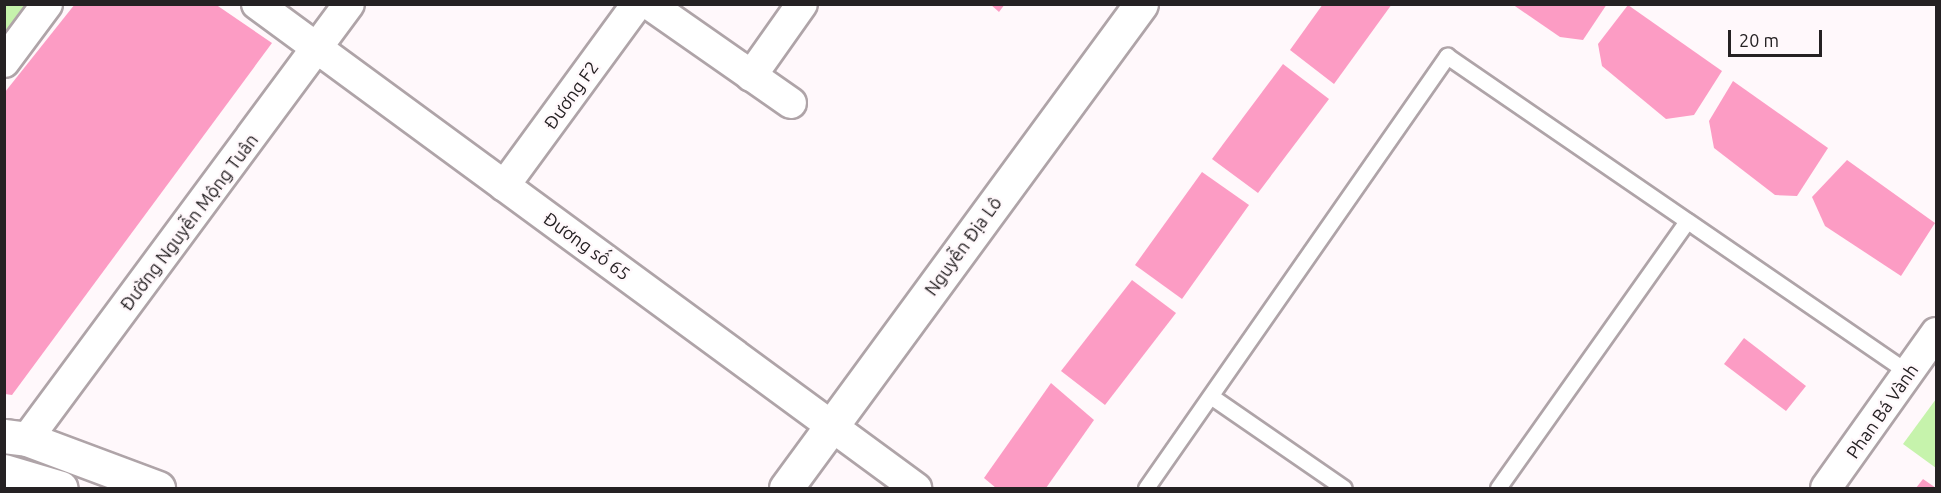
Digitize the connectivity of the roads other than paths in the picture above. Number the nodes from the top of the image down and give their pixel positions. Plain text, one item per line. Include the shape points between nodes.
1 (47, 4) edge
2 (257, 4) edge
3 (349, 4) edge
4 (637, 4) edge
5 (649, 4) edge
6 (802, 4) edge
7 (1141, 4) edge
8 (318, 49) junction
9 (4, 62) edge
10 (751, 76) junction
11 (791, 103) dead end
12 (504, 186) junction
13 (1687, 221) junction
14 (1936, 333) edge
15 (1909, 373) junction
16 (1212, 397) junction
17 (831, 426) junction
18 (16, 437) edge
19 (4, 471) edge
20 (61, 489) edge
21 (158, 489) edge
22 (786, 489) edge
23 (916, 489) edge
24 (1146, 489) edge
25 (1344, 489) edge
26 (1498, 489) edge
27 (1826, 489) edge

1 - 9 street
2 - 8 street, Đương số 65
3 - 8 street, Đường Nguyễn Mộng Tuân
4 - 12 street, Đương F2
5 - 10 street
6 - 10 street
7 - 17 street, Nguyễn Địa Lô
8 - 12 street, Đương số 65
8 - 18 street, Đường Nguyễn Mộng Tuân
10 - 11 street
12 - 17 street, Đương số 65
13 - 15 lane
13 - 16 lane via 1447,56
13 - 26 lane
14 - 15 street, Phan Bá Vành
15 - 27 street, Phan Bá Vành
16 - 24 lane
16 - 25 lane
17 - 22 street, Nguyễn Địa Lô
17 - 23 street, Đương số 65
18 - 21 street
19 - 20 street

